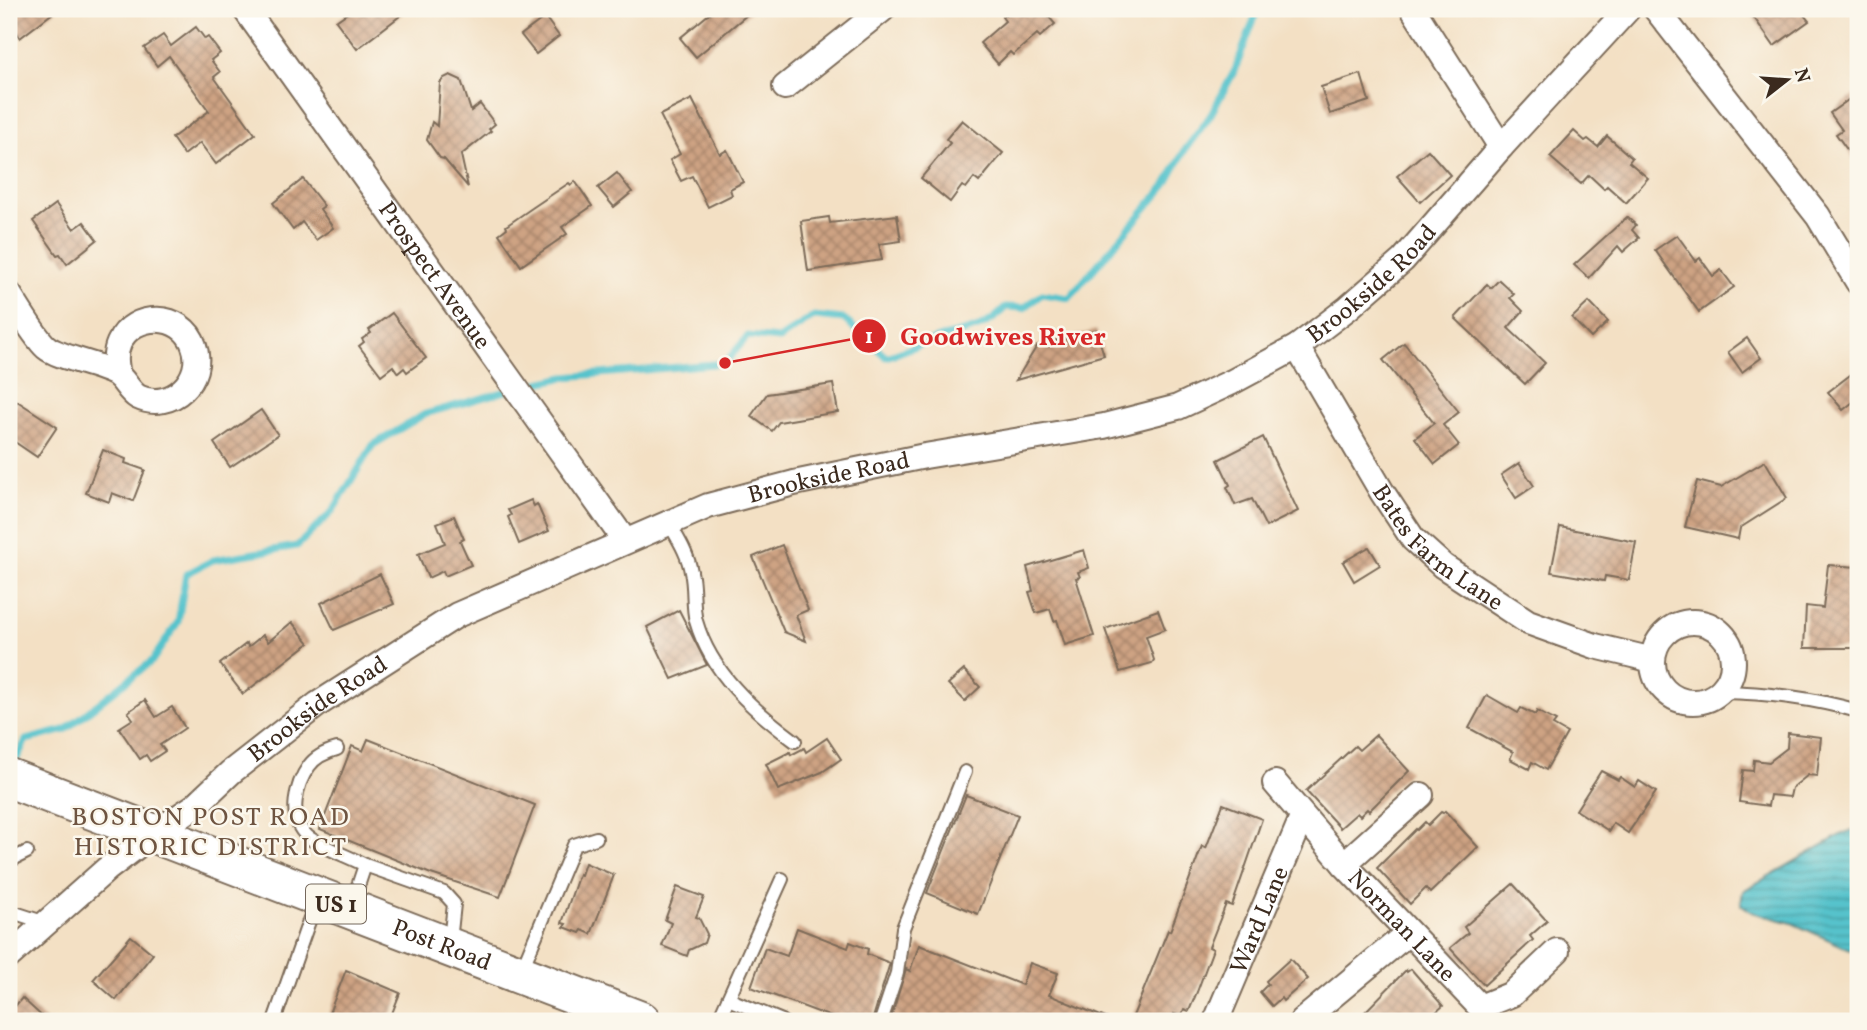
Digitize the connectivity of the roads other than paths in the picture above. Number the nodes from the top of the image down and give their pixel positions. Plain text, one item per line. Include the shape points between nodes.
1 (245, 9) edge
2 (883, 9) edge
3 (1413, 9) edge
4 (1628, 9) edge
5 (1656, 9) edge
6 (785, 87) dead end
7 (1501, 147) junction
8 (1858, 282) edge
9 (9, 294) edge
10 (1297, 347) junction
11 (118, 375) dead end
12 (669, 523) junction
13 (625, 541) junction
14 (1653, 660) junction
15 (1720, 692) junction
16 (1858, 711) edge
17 (794, 741) dead end
18 (337, 749) dead end
19 (965, 772) dead end
20 (20, 782) edge
21 (1275, 783) dead end
22 (1421, 795) dead end
23 (1302, 818) junction
24 (153, 834) junction
25 (596, 838) dead end
26 (27, 852) dead end
27 (9, 861) edge
28 (1343, 864) junction
29 (365, 865) junction
30 (782, 879) dead end
31 (334, 903) junction
32 (9, 911) edge
33 (46, 923) junction
34 (1408, 933) junction
35 (449, 949) junction
36 (1557, 951) dead end
37 (9, 956) edge
38 (520, 975) junction
39 (728, 999) junction
40 (274, 1021) edge
41 (641, 1021) edge
42 (718, 1021) edge
43 (782, 1021) edge
44 (881, 1021) edge
45 (1216, 1021) edge
46 (1302, 1021) edge

1 - 13 street, Prospect Avenue
2 - 6 street
3 - 7 street
4 - 7 street, Brookside Road
5 - 8 street via 1818,216
7 - 10 street, Brookside Road via 1404,260
9 - 11 street via 47,348
10 - 12 street, Brookside Road via 1178,407 1104,426 787,484 708,506
10 - 14 street, Bates Farm Lane via 1413,539 1443,566 1528,622
12 - 13 street, Brookside Road
12 - 17 lane via 691,572 696,620 711,657 730,685
13 - 24 street, Brookside Road via 457,615 318,704 195,806
14 - 15 street via 1663,689 1676,698 1707,700
14 - 15 street via 1666,632 1680,624 1711,625 1723,635 1734,664
15 - 16 lane via 1768,692
18 - 29 lane via 310,765 295,794 297,821 307,837
19 - 44 lane via 902,928 897,973
20 - 24 main road, Post Road / US 1
21 - 23 street, Norman Lane
22 - 28 street, Norman Lane
23 - 28 street, Norman Lane
23 - 45 street, Ward Lane
24 - 31 main road, Post Road / US 1
24 - 33 street, Brookside Road
25 - 38 lane via 574,845
26 - 27 lane
28 - 34 street, Norman Lane
29 - 31 lane
29 - 35 lane via 444,894 454,904
30 - 39 lane
31 - 35 main road, Post Road / US 1
31 - 40 lane
32 - 33 lane
33 - 37 street, Brookside Road
34 - 36 street, Norman Lane via 1480,1007 1512,994
34 - 46 street
35 - 38 main road, Post Road / US 1
38 - 41 main road, Post Road / US 1
39 - 42 lane
39 - 43 lane

